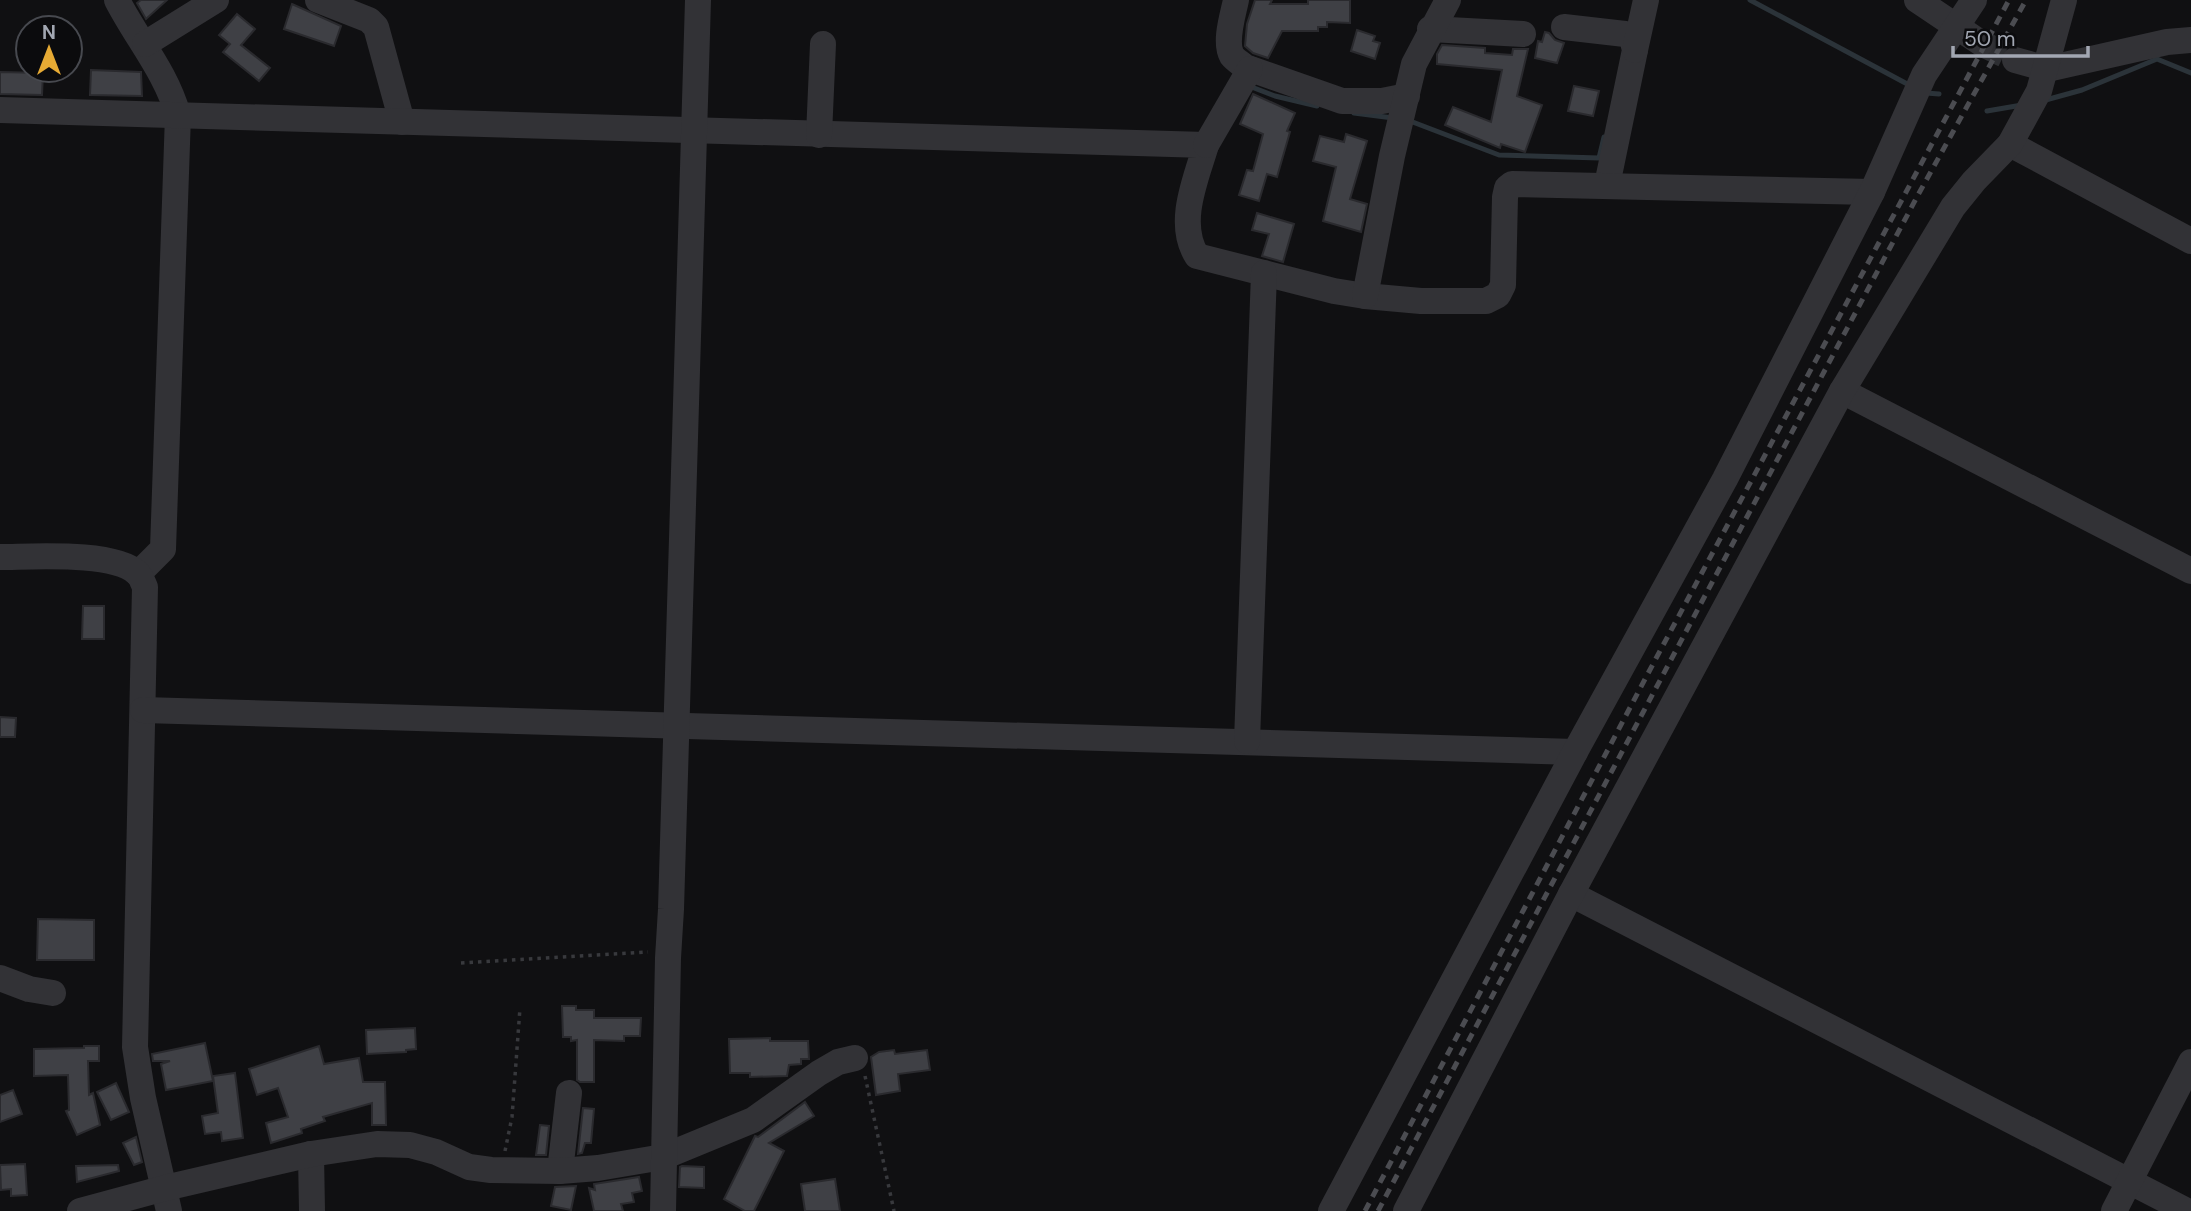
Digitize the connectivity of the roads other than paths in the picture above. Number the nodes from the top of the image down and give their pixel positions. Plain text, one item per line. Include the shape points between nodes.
1 (117, 0) edge
2 (216, 0) edge
3 (318, 0) edge
4 (698, 0) edge
5 (1236, 0) edge
6 (1448, 0) edge
7 (1646, 0) edge
8 (1917, 0) edge
9 (1974, 0) edge
10 (2064, 0) edge
11 (1564, 27) dead end
12 (1957, 28) junction
13 (1430, 29) junction
14 (1523, 34) dead end
15 (1981, 43) tunnel mouth
16 (145, 44) junction
17 (823, 44) dead end
18 (2189, 45) edge
19 (1635, 50) junction
20 (2015, 60) tunnel mouth
21 (1250, 69) junction
22 (2043, 80) junction
23 (0, 110) edge
24 (1403, 112) junction
25 (178, 115) junction
26 (402, 122) junction
27 (694, 131) junction
28 (819, 135) junction
29 (2010, 144) junction
30 (1206, 145) junction
31 (1607, 185) junction
32 (1872, 192) junction
33 (2191, 241) edge
34 (1265, 274) junction
35 (1365, 296) junction
36 (1842, 391) junction
37 (0, 557) edge
38 (2191, 570) edge
39 (138, 574) junction
40 (143, 710) junction
41 (677, 726) junction
42 (1247, 741) junction
43 (1575, 752) junction
44 (1571, 894) junction
45 (0, 978) edge
46 (53, 993) dead end
47 (855, 1058) road end
48 (2191, 1062) edge
49 (569, 1093) dead end
50 (311, 1154) junction
51 (663, 1157) junction
52 (560, 1171) junction
53 (2129, 1181) junction
54 (167, 1199) edge
55 (80, 1211) edge
56 (312, 1211) edge
57 (663, 1211) edge
58 (1331, 1211) edge
59 (1406, 1211) edge
60 (2114, 1211) edge
61 (2187, 1211) edge

1 - 16 street
2 - 16 street
3 - 26 street via 376,27
4 - 27 street
5 - 21 street via 1230,49 1232,56
6 - 13 street
7 - 19 street
8 - 12 street
9 - 12 street
10 - 22 street
11 - 19 street via 1625,34 1632,38
12 - 15 street
12 - 32 street via 1924,75
13 - 14 street
13 - 24 street via 1414,64
16 - 25 street
17 - 28 street
18 - 22 street via 2167,42
19 - 31 street
20 - 22 street
21 - 24 street via 1342,101 1382,101
21 - 30 street
22 - 29 street
23 - 25 street
24 - 35 street
25 - 26 street
25 - 39 street via 163,549
26 - 27 street
27 - 28 street
27 - 41 street
28 - 30 street
29 - 33 street
29 - 36 street via 1953,207
30 - 34 street via 1188,214 1194,250 1198,256
31 - 32 street
31 - 35 street via 1521,182 1507,188 1503,285 1498,295 1486,301
32 - 43 street via 1725,479
34 - 35 street
34 - 42 street
36 - 38 street
36 - 44 street
37 - 39 street via 92,558
39 - 40 street via 146,604
40 - 41 street
40 - 54 street via 135,1046
41 - 42 street
41 - 51 street
42 - 43 street
43 - 58 street
44 - 53 street
44 - 59 street
45 - 46 street
47 - 51 street via 819,1073 753,1120
48 - 53 street
49 - 52 street
50 - 52 street via 377,1144 410,1145 469,1167
50 - 54 street
50 - 56 street
51 - 52 street
51 - 57 street
53 - 60 street
53 - 61 street
54 - 55 street

